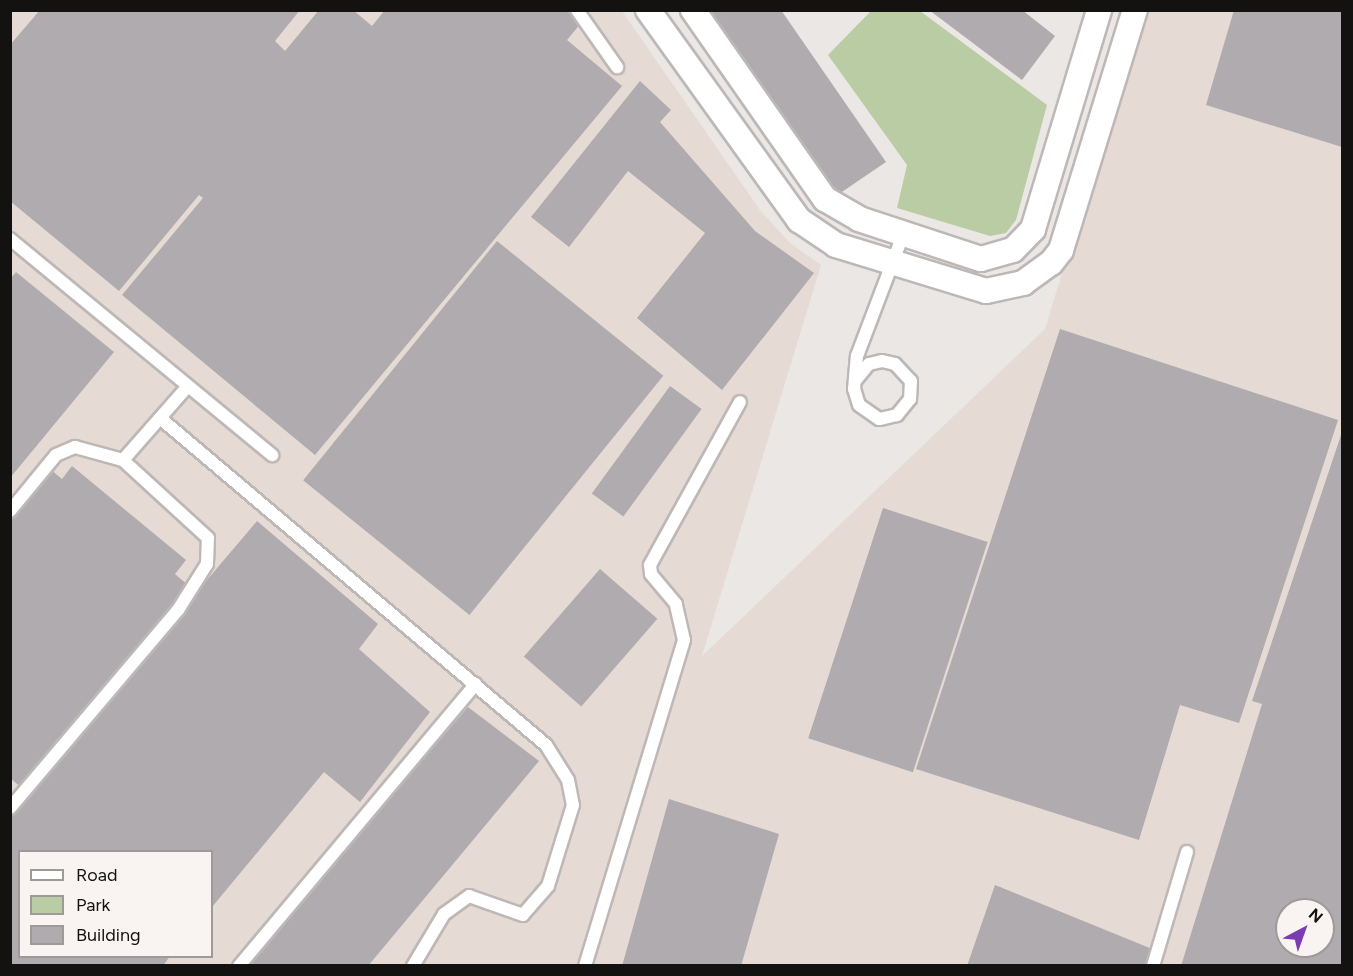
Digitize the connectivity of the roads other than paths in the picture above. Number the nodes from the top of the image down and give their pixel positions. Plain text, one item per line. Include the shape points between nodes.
1 (577, 10) edge
2 (648, 10) edge
3 (693, 10) edge
4 (1099, 10) edge
5 (1135, 10) edge
6 (617, 68) dead end
7 (1059, 144) junction
8 (1091, 153) junction
9 (903, 235) junction
10 (10, 239) edge
11 (893, 263) junction
12 (855, 381) junction
13 (188, 386) junction
14 (740, 402) dead end
15 (160, 418) junction
16 (272, 455) dead end
17 (123, 460) junction
18 (10, 511) edge
19 (476, 684) junction
20 (10, 808) edge
21 (1187, 852) dead end
22 (239, 966) edge
23 (413, 966) edge
24 (585, 966) edge
25 (1153, 966) edge

1 - 6 lane
2 - 11 street via 798,220 836,245
3 - 9 street via 825,199 841,210
4 - 7 street
5 - 8 street
7 - 8 street
7 - 9 street via 1033,229 1013,250 981,258
8 - 11 street via 1061,250 1051,263 1023,283 986,291
9 - 11 lane
10 - 13 lane
11 - 12 lane via 857,356
12 - 12 lane via 859,405 879,419 897,415 910,399 910,381 895,364 875,362 863,369
13 - 15 lane
13 - 16 lane
14 - 24 lane via 650,566 651,574 676,604 684,640
15 - 17 lane
15 - 19 lane
17 - 18 lane via 75,447 56,454
17 - 20 lane via 208,538 207,564 178,610
19 - 22 lane
19 - 23 lane via 546,745 568,780 573,805 548,886 523,915 494,908 469,896 444,914
21 - 25 lane

